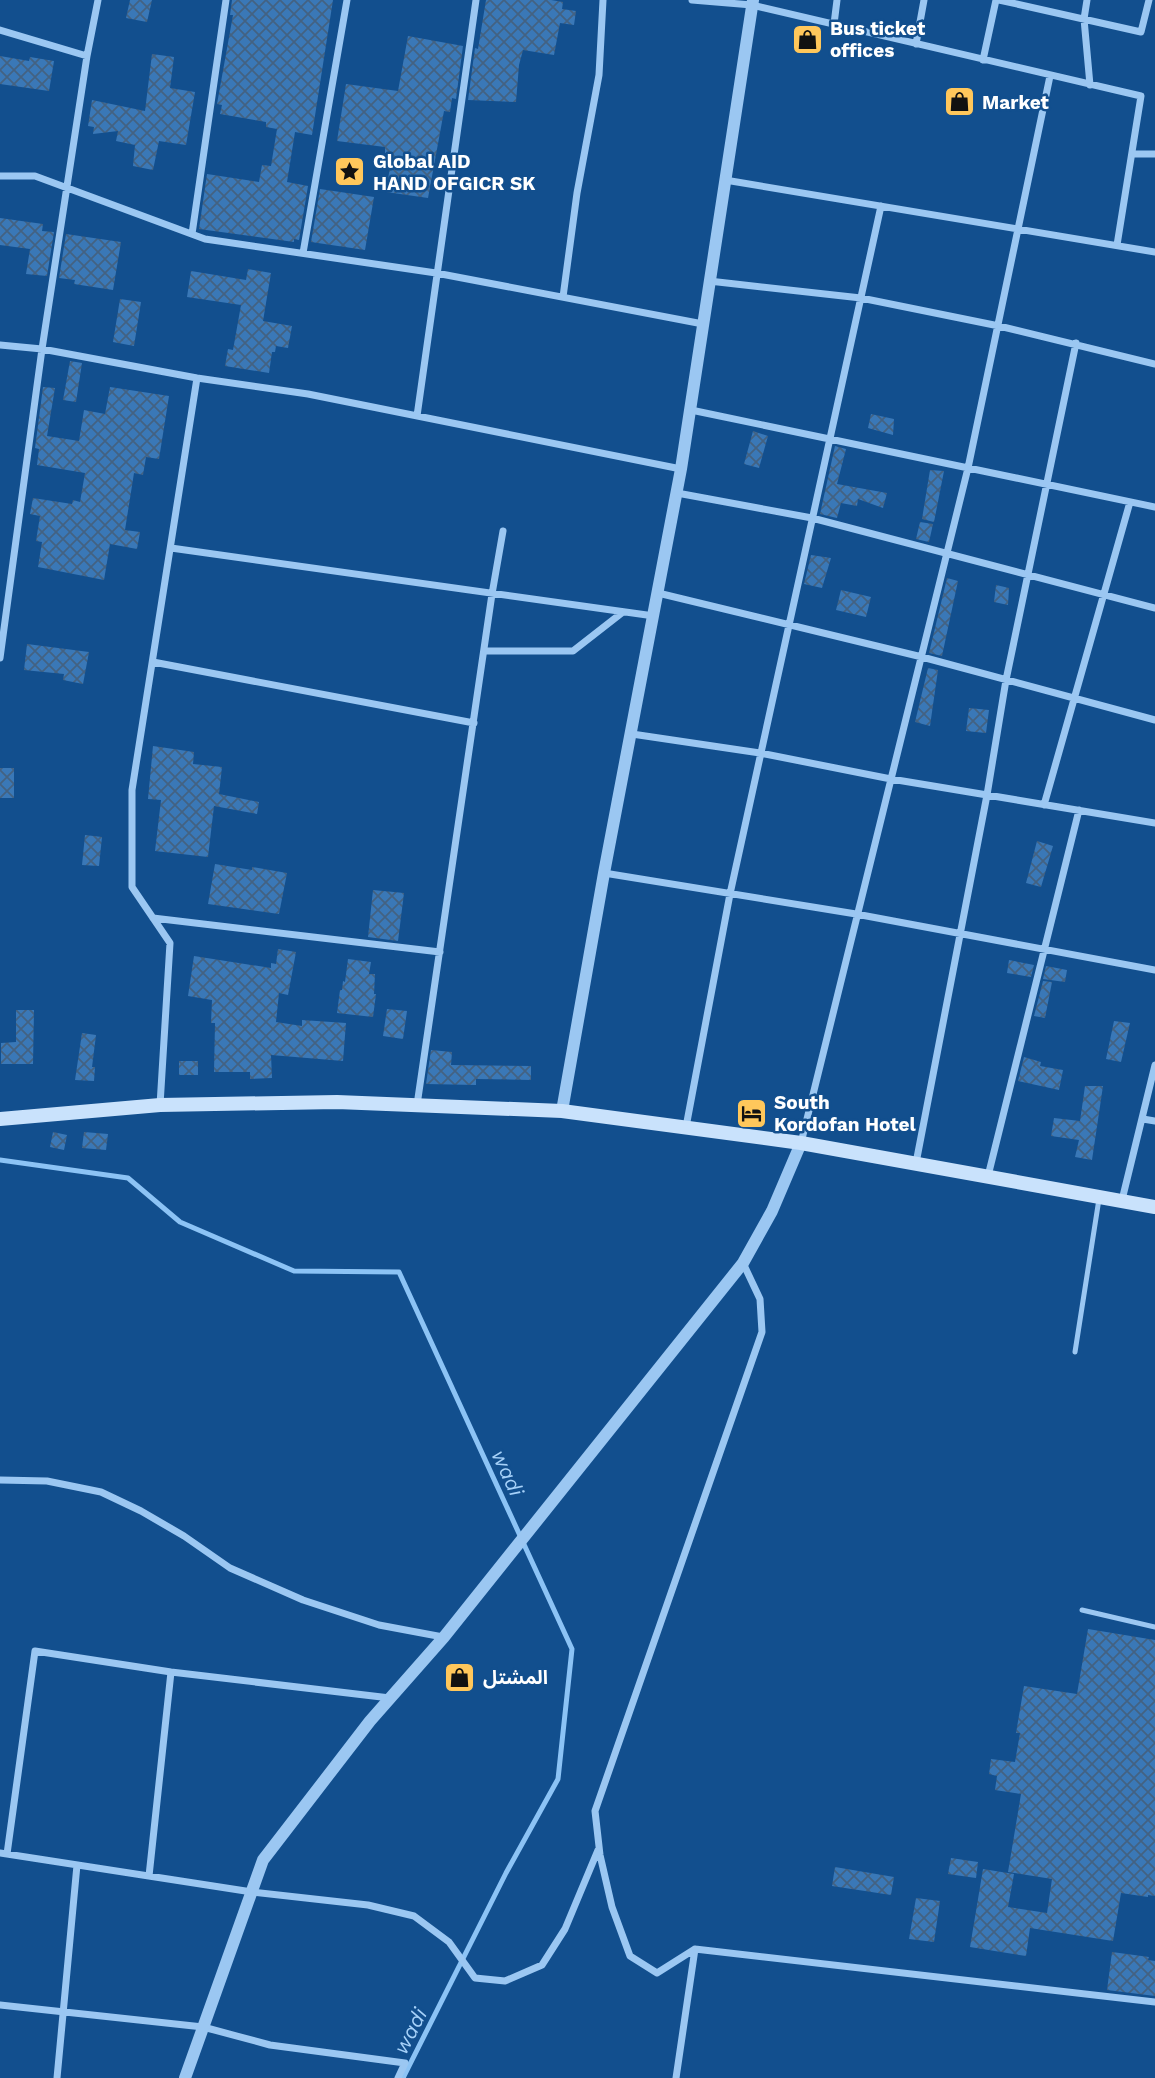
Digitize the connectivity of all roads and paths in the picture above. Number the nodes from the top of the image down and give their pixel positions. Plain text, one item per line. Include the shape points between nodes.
1 (98, 0) edge
2 (226, 0) edge
3 (347, 0) edge
4 (476, 0) edge
5 (603, 0) edge
6 (692, 0) edge
7 (837, 0) edge
8 (924, 0) edge
9 (998, 0) edge
10 (1087, 0) edge
11 (1149, 0) edge
12 (752, 2) edge
13 (1084, 19) junction
14 (834, 24) junction
15 (0, 30) edge
16 (916, 44) junction
17 (86, 56) junction
18 (983, 60) junction
19 (1049, 76) junction
20 (1090, 85) junction
21 (1132, 154) junction
22 (1155, 154) edge
23 (0, 176) edge
24 (725, 180) junction
25 (67, 186) junction
26 (881, 206) junction
27 (1019, 229) junction
28 (192, 234) junction
29 (1117, 245) junction
30 (1155, 252) edge
31 (303, 253) junction
32 (436, 273) junction
33 (709, 281) junction
34 (564, 297) junction
35 (861, 298) junction
36 (703, 324) junction
37 (999, 326) junction
38 (1076, 343) junction
39 (0, 345) edge
40 (41, 349) junction
41 (1155, 364) edge
42 (197, 378) junction
43 (691, 410) junction
44 (417, 416) junction
45 (829, 439) junction
46 (968, 468) junction
47 (681, 469) junction
48 (1048, 485) junction
49 (677, 493) junction
50 (1130, 502) junction
51 (1155, 507) edge
52 (812, 518) junction
53 (503, 531) dead end
54 (170, 548) junction
55 (947, 554) junction
56 (1030, 575) junction
57 (658, 593) junction
58 (492, 594) junction
59 (1104, 594) junction
60 (1155, 608) edge
61 (624, 612) junction
62 (654, 616) junction
63 (789, 625) junction
64 (484, 652) junction
65 (1, 653) edge
66 (922, 657) junction
67 (153, 662) junction
68 (1006, 680) junction
69 (1073, 698) junction
70 (1155, 720) edge
71 (474, 723) junction
72 (632, 734) junction
73 (760, 753) junction
74 (891, 779) junction
75 (987, 795) junction
76 (1044, 804) junction
77 (1079, 810) junction
78 (1155, 823) edge
79 (604, 873) junction
80 (730, 894) junction
81 (856, 914) junction
82 (153, 918) junction
83 (960, 933) junction
84 (1043, 949) junction
85 (440, 952) junction
86 (1155, 970) edge
87 (1155, 1065) edge
88 (160, 1105) junction
89 (417, 1105) junction
90 (562, 1111) junction
91 (0, 1119) edge
92 (1143, 1119) junction
93 (1155, 1121) edge
94 (686, 1128) junction
95 (801, 1143) junction
96 (916, 1163) junction
97 (988, 1176) junction
98 (1100, 1196) junction
99 (1122, 1200) junction
100 (1155, 1207) edge
101 (743, 1263) junction
102 (1075, 1352) dead end
103 (0, 1480) edge
104 (1082, 1610) dead end
105 (1155, 1627) edge
106 (444, 1637) junction
107 (171, 1672) junction
108 (390, 1698) junction
109 (599, 1847) junction
110 (4, 1853) edge
111 (77, 1865) junction
112 (149, 1876) junction
113 (252, 1892) junction
114 (695, 1949) junction
115 (1155, 2001) edge
116 (0, 2005) edge
117 (63, 2012) junction
118 (203, 2027) junction
119 (675, 2077) edge
120 (57, 2078) edge
121 (185, 2078) edge
122 (398, 2078) edge

1 - 17 street
2 - 28 street
3 - 31 street
4 - 32 street
5 - 34 street via 599,75
6 - 12 street
7 - 14 street
8 - 16 street
9 - 13 street
9 - 18 street
10 - 13 street
11 - 13 street via 1141,32
12 - 14 street
12 - 24 street
13 - 20 street
14 - 16 street
15 - 17 street
16 - 18 street
17 - 25 street
18 - 19 street
19 - 20 street
19 - 27 street
20 - 21 street via 1141,96
21 - 22 street
21 - 29 street
23 - 25 street via 35,176
24 - 26 street
24 - 33 street
25 - 28 street
25 - 40 street
26 - 27 street
26 - 35 street
27 - 29 street
27 - 37 street
28 - 31 street
29 - 30 street
31 - 32 street
32 - 34 street
32 - 44 street
33 - 35 street
33 - 36 street
34 - 36 street
35 - 37 street
35 - 45 street
36 - 43 street
37 - 38 street
37 - 46 street
38 - 41 street
38 - 48 street
39 - 40 street
40 - 42 street
40 - 65 street
42 - 44 street
42 - 54 street
43 - 45 street
43 - 47 street
44 - 47 street
45 - 46 street
45 - 52 street
46 - 48 street
46 - 55 street
47 - 49 street
48 - 50 street
48 - 56 street
49 - 52 street
49 - 57 street
50 - 51 street
50 - 59 street
52 - 55 street
52 - 63 street
53 - 58 street
54 - 58 street
54 - 67 street
55 - 56 street
55 - 66 street
56 - 59 street
56 - 68 street
57 - 62 street
57 - 63 street
58 - 61 street
58 - 64 street
59 - 60 street
59 - 69 street
61 - 62 street
61 - 64 street via 573,651
62 - 72 street
63 - 66 street
63 - 73 street
64 - 71 street
66 - 68 street
66 - 74 street
67 - 71 street
67 - 82 street via 132,790 132,887
68 - 69 street
68 - 75 street
69 - 70 street
69 - 76 street
71 - 85 street
72 - 73 street
72 - 79 street
73 - 74 street
73 - 80 street
74 - 75 street
74 - 81 street
75 - 76 street
75 - 83 street
76 - 77 street
77 - 78 street
77 - 84 street
79 - 80 street
79 - 90 street
80 - 81 street
80 - 94 street
81 - 83 street
81 - 95 street
82 - 85 street
82 - 88 street via 170,943
83 - 84 street
83 - 96 street
84 - 86 street
84 - 97 street
85 - 89 street
87 - 92 street
88 - 89 main road
88 - 91 main road
89 - 90 main road
90 - 94 main road
92 - 93 street
92 - 99 street
94 - 95 main road
95 - 96 main road
95 - 101 street
96 - 97 main road
97 - 98 main road
98 - 99 main road
98 - 102 lane
99 - 100 main road
101 - 106 street
101 - 109 street via 760,1299 762,1332 595,1811
103 - 106 street via 47,1481 101,1492 184,1536 230,1568 303,1600 379,1625
104 - 105 lane
106 - 108 street
107 - 108 street
107 - 110 street via 35,1651
107 - 112 street
108 - 113 street via 263,1860
109 - 113 street via 565,1929 542,1965 505,1981 475,1978 449,1942 414,1916 368,1905
109 - 114 street via 612,1907 630,1956 657,1973
110 - 111 street
111 - 112 street
111 - 117 street
112 - 113 street
113 - 118 street
114 - 115 street
114 - 119 street
116 - 117 street
117 - 118 street
117 - 120 street
118 - 121 street
118 - 122 street via 271,2045 405,2063

